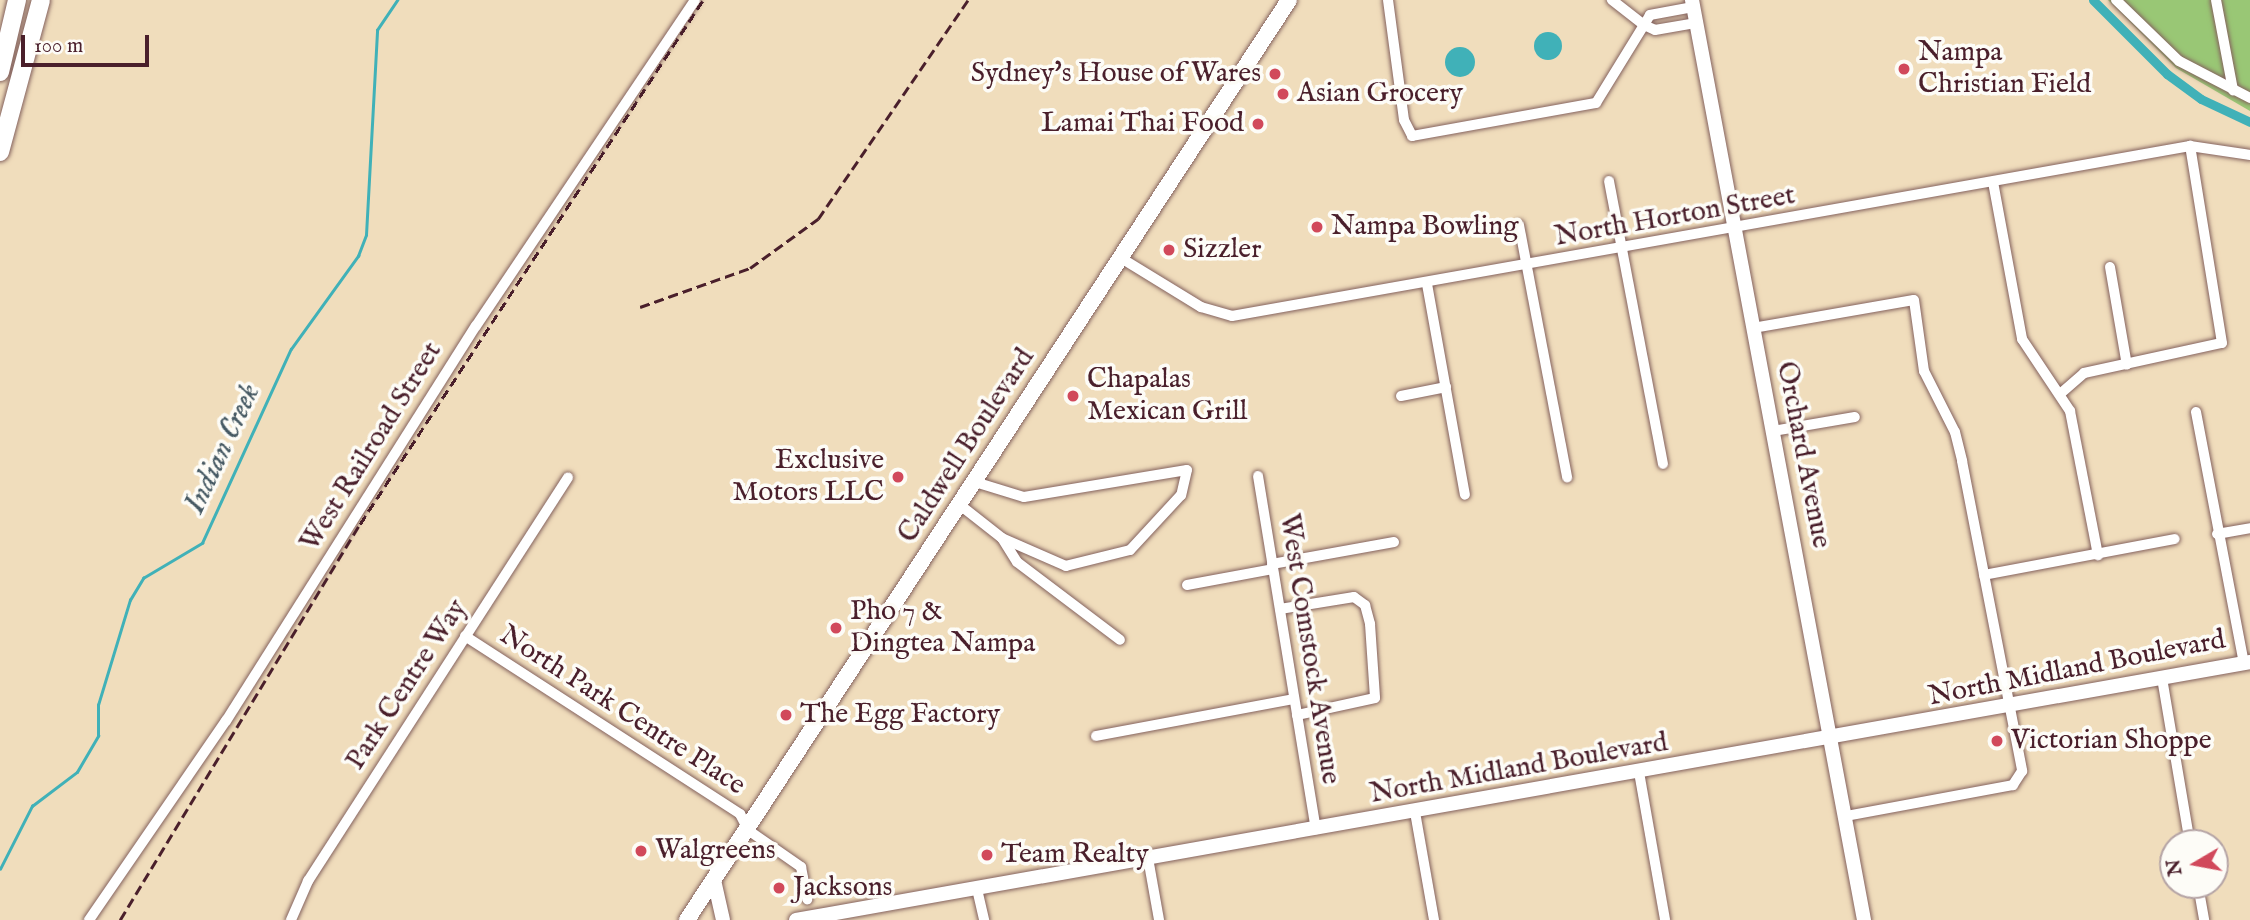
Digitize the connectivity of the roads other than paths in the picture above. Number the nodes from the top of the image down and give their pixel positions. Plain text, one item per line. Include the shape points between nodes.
1 (17, 0) edge
2 (41, 0) edge
3 (695, 0) edge
4 (1289, 0) edge
5 (1388, 0) edge
6 (1612, 0) edge
7 (2116, 0) edge
8 (2217, 0) edge
9 (1693, 3) edge
10 (1696, 23) junction
11 (1644, 25) junction
12 (0, 72) edge
13 (2233, 90) junction
14 (2250, 98) edge
15 (2190, 146) junction
16 (0, 152) edge
17 (2250, 155) edge
18 (1609, 181) dead end
19 (1993, 183) junction
20 (1519, 225) dead end
21 (1735, 230) junction
22 (1623, 249) junction
23 (1121, 258) junction
24 (1526, 267) junction
25 (2110, 267) dead end
26 (1427, 284) junction
27 (1754, 328) junction
28 (2127, 365) junction
29 (1446, 387) junction
30 (2060, 394) junction
31 (1401, 396) dead end
32 (2196, 411) dead end
33 (1854, 417) dead end
34 (1773, 431) junction
35 (1664, 464) dead end
36 (1258, 476) dead end
37 (1567, 477) dead end
38 (568, 478) dead end
39 (975, 482) junction
40 (1465, 495) dead end
41 (960, 505) junction
42 (2250, 528) edge
43 (2217, 534) junction
44 (1002, 538) junction
45 (2175, 539) dead end
46 (1394, 542) dead end
47 (2098, 555) junction
48 (1273, 566) junction
49 (1984, 575) junction
50 (1187, 585) dead end
51 (1280, 610) junction
52 (465, 636) junction
53 (1119, 640) dead end
54 (2247, 662) edge
55 (2162, 678) junction
56 (1294, 699) junction
57 (2009, 706) junction
58 (1297, 715) junction
59 (1096, 736) dead end
60 (1832, 740) junction
61 (1639, 772) junction
62 (1415, 813) junction
63 (1845, 817) junction
64 (1316, 829) junction
65 (2188, 829) edge
66 (748, 830) junction
67 (1148, 858) junction
68 (714, 880) junction
69 (977, 889) junction
70 (807, 899) dead end
71 (2200, 899) edge
72 (805, 919) edge
73 (89, 920) edge
74 (292, 920) edge
75 (687, 920) edge
76 (723, 920) edge
77 (984, 920) edge
78 (1159, 920) edge
79 (1434, 920) edge
80 (1665, 920) edge
81 (1864, 920) edge
82 (2204, 920) edge

1 - 12 highway
2 - 16 highway
3 - 73 street, West Railroad Street via 476,326 226,721
4 - 23 main road, Caldwell Boulevard
5 - 11 street via 1404,120 1412,136 1596,103
6 - 11 street
7 - 13 street via 2179,61
8 - 13 street
9 - 10 main road, Orchard Avenue
9 - 11 street via 1650,15
10 - 11 street via 1655,30
10 - 21 main road, Orchard Avenue
13 - 14 street
15 - 17 street, North Horton Street
15 - 19 street, North Horton Street
15 - 28 street via 2224,338 2205,351
18 - 22 street
19 - 21 street, North Horton Street
19 - 30 street via 2022,339
20 - 24 street
21 - 22 street, North Horton Street
21 - 27 main road, Orchard Avenue
22 - 24 street, North Horton Street
22 - 35 street
23 - 26 street, North Horton Street via 1201,307 1226,316
23 - 39 main road, Caldwell Boulevard
24 - 26 street, North Horton Street
24 - 37 street
25 - 28 street
26 - 29 street
27 - 34 main road, Orchard Avenue
27 - 49 street via 1914,300 1924,371 1955,432
28 - 30 street via 2075,377
29 - 31 street
29 - 40 street
30 - 47 street via 2070,411
32 - 43 street
33 - 34 street
34 - 60 main road, Orchard Avenue
36 - 48 street, West Comstock Avenue
38 - 52 street, Park Centre Way
39 - 41 main road, Caldwell Boulevard
39 - 44 street via 1024,497 1187,470 1181,495 1130,550 1066,566
41 - 44 street
41 - 66 main road, Caldwell Boulevard
42 - 43 street
43 - 54 street
44 - 53 street via 1017,562
45 - 47 street
46 - 48 street
47 - 49 street
48 - 50 street
48 - 51 street, West Comstock Avenue
49 - 57 street
51 - 56 street, West Comstock Avenue
51 - 58 street via 1354,597 1365,605 1370,624 1378,694
52 - 66 street, North Park Centre Place via 740,814
52 - 74 street, Park Centre Way via 308,881
54 - 55 main road, North Midland Boulevard
55 - 57 main road, North Midland Boulevard
55 - 65 street
56 - 58 street, West Comstock Avenue
56 - 59 street
57 - 60 main road, North Midland Boulevard
57 - 63 street via 2022,771 2013,785
58 - 64 street, West Comstock Avenue
60 - 61 main road, North Midland Boulevard
60 - 63 main road, Orchard Avenue
61 - 62 main road, North Midland Boulevard
61 - 80 street
62 - 64 main road, North Midland Boulevard
62 - 79 street
63 - 81 main road, Orchard Avenue
64 - 67 main road, North Midland Boulevard
66 - 68 main road, Caldwell Boulevard
66 - 70 street, North Park Centre Place via 801,867
67 - 69 main road, North Midland Boulevard
67 - 78 street
68 - 75 main road, Caldwell Boulevard
68 - 76 main road
69 - 72 main road, North Midland Boulevard
69 - 77 street
71 - 82 street

